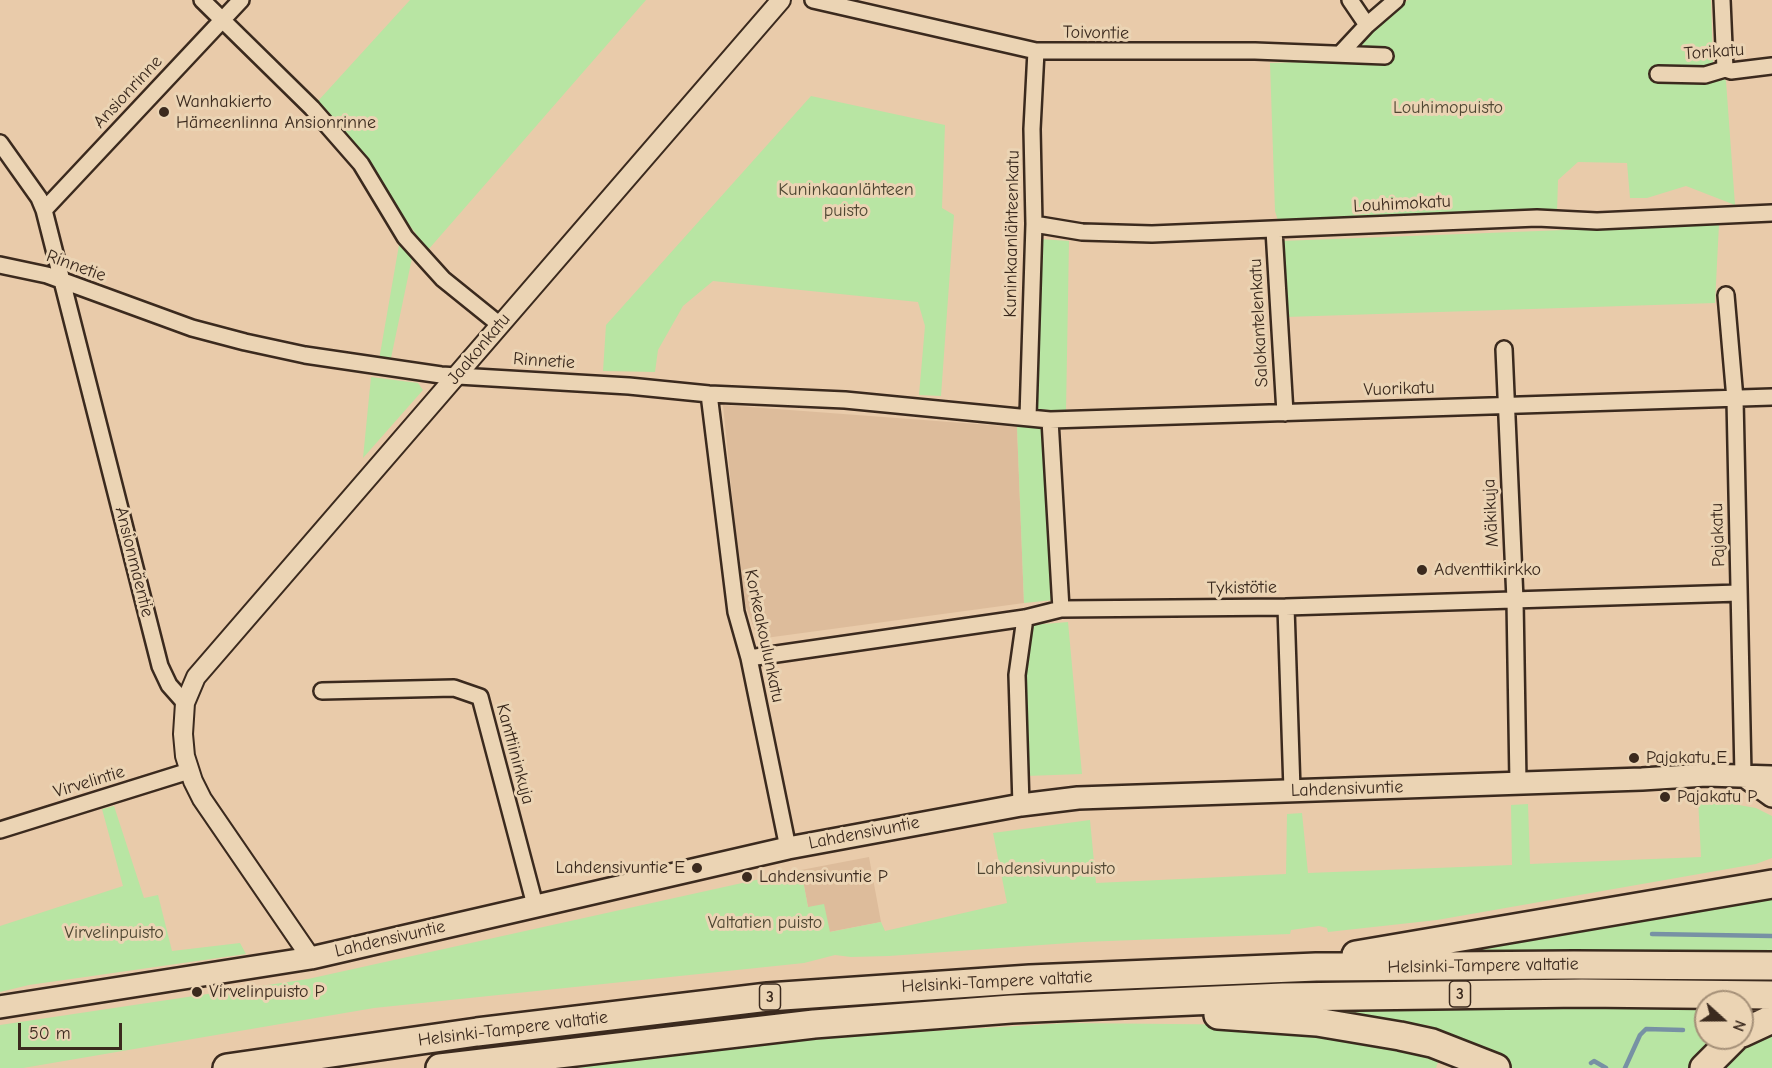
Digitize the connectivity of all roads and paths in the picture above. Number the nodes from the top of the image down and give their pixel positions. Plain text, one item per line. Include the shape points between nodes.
1 (202, 0) edge
2 (241, 0) edge
3 (781, 0) edge
4 (813, 0) edge
5 (1350, 0) edge
6 (1396, 0) edge
7 (1722, 0) edge
8 (222, 20) junction
9 (1366, 25) junction
10 (1036, 51) junction
11 (1340, 54) junction
12 (1385, 56) dead end
13 (1772, 66) edge
14 (1725, 69) junction
15 (1658, 74) dead end
16 (0, 142) edge
17 (44, 210) junction
18 (1772, 213) edge
19 (1034, 224) junction
20 (1274, 230) junction
21 (0, 265) edge
22 (64, 283) junction
23 (1726, 295) dead end
24 (500, 325) junction
25 (1504, 349) dead end
26 (458, 374) junction
27 (709, 394) junction
28 (1772, 397) edge
29 (1735, 399) junction
30 (1505, 404) junction
31 (1285, 413) junction
32 (1028, 417) junction
33 (1050, 420) junction
34 (1739, 593) junction
35 (1515, 600) junction
36 (1286, 607) junction
37 (1061, 609) junction
38 (1025, 618) junction
39 (749, 658) junction
40 (322, 691) dead end
41 (185, 703) junction
42 (189, 771) junction
43 (1743, 775) junction
44 (1772, 777) edge
45 (1518, 783) junction
46 (1292, 790) junction
47 (1772, 796) edge
48 (1021, 805) junction
49 (0, 830) edge
50 (788, 848) junction
51 (1772, 884) edge
52 (535, 905) junction
53 (311, 958) junction
54 (1772, 966) edge
55 (1316, 967) junction
56 (1772, 996) edge
57 (1149, 1005) junction
58 (0, 1007) edge
59 (1772, 1019) edge
60 (1754, 1027) edge
61 (1722, 1050) edge
62 (227, 1068) edge
63 (440, 1068) edge
64 (1496, 1068) edge
65 (1704, 1068) edge

1 - 8 street
2 - 8 street, Ansionrinne
3 - 24 street, Jaakonkatu
4 - 10 street, Toivontie
5 - 9 street
6 - 9 street
7 - 14 street
8 - 17 street, Ansionrinne
8 - 24 street via 312,108 361,164 405,237 444,279
9 - 11 street
10 - 11 street, Toivontie
10 - 19 street, Kuninkaanlähteenkatu via 1032,129
11 - 12 street, Toivontie
13 - 14 street, Torikatu
14 - 15 street, Torikatu via 1705,75
16 - 17 street, Ansionmäentie
17 - 22 street, Ansionmäentie
18 - 20 street, Louhimokatu
19 - 20 street, Louhimokatu via 1082,232 1152,234
19 - 32 street, Kuninkaanlähteenkatu
20 - 31 street, Salokantelenkatu
21 - 22 street, Rinnetie via 25,268
22 - 26 street, Rinnetie via 192,328 245,342 384,368
22 - 41 street, Ansionmäentie via 160,666 169,686
23 - 29 street, Pajakatu
24 - 26 street, Jaakonkatu
25 - 30 street, Mäkikuja
26 - 27 street, Rinnetie
26 - 41 street, Jaakonkatu via 196,677
27 - 32 street, Rinnetie via 845,400
27 - 39 street, Korkeakoulunkatu via 736,612
28 - 29 street, Vuorikatu
29 - 30 street, Vuorikatu
29 - 34 street, Pajakatu
30 - 31 street, Vuorikatu
30 - 35 street, Mäkikuja
31 - 33 street, Vuorikatu
32 - 33 street, Vuorikatu
33 - 37 street
34 - 35 street, Tykistötie
34 - 43 street, Pajakatu
35 - 36 street, Tykistötie
35 - 45 street, Mäkikuja
36 - 37 street, Tykistötie
36 - 46 street
37 - 38 street, Tykistötie
38 - 39 street, Tykistötie
38 - 48 street via 1017,675
39 - 50 street, Korkeakoulunkatu
40 - 52 street, Kanttiininkuja via 454,688 480,697
41 - 42 street via 183,734
42 - 49 street, Virvelintie
42 - 53 street via 202,799
43 - 44 main road, Lahdensivuntie
43 - 45 main road, Lahdensivuntie
43 - 47 main road
45 - 46 main road, Lahdensivuntie
46 - 48 main road, Lahdensivuntie via 1078,798
48 - 50 main road, Lahdensivuntie
50 - 52 main road, Lahdensivuntie
51 - 55 highway via 1365,952
52 - 53 main road, Lahdensivuntie
53 - 58 main road, Lahdensivuntie
54 - 55 highway, Helsinki-Tampere valtatie / 3
55 - 62 highway, Helsinki-Tampere valtatie / 3 via 1030,979 768,997 477,1032
56 - 57 highway, Helsinki-Tampere valtatie / 3 via 1582,993 1283,997
57 - 63 highway, Helsinki-Tampere valtatie / 3 via 1011,1009 814,1024
57 - 64 highway via 1317,1022 1400,1036 1450,1049
59 - 60 highway
61 - 65 highway

